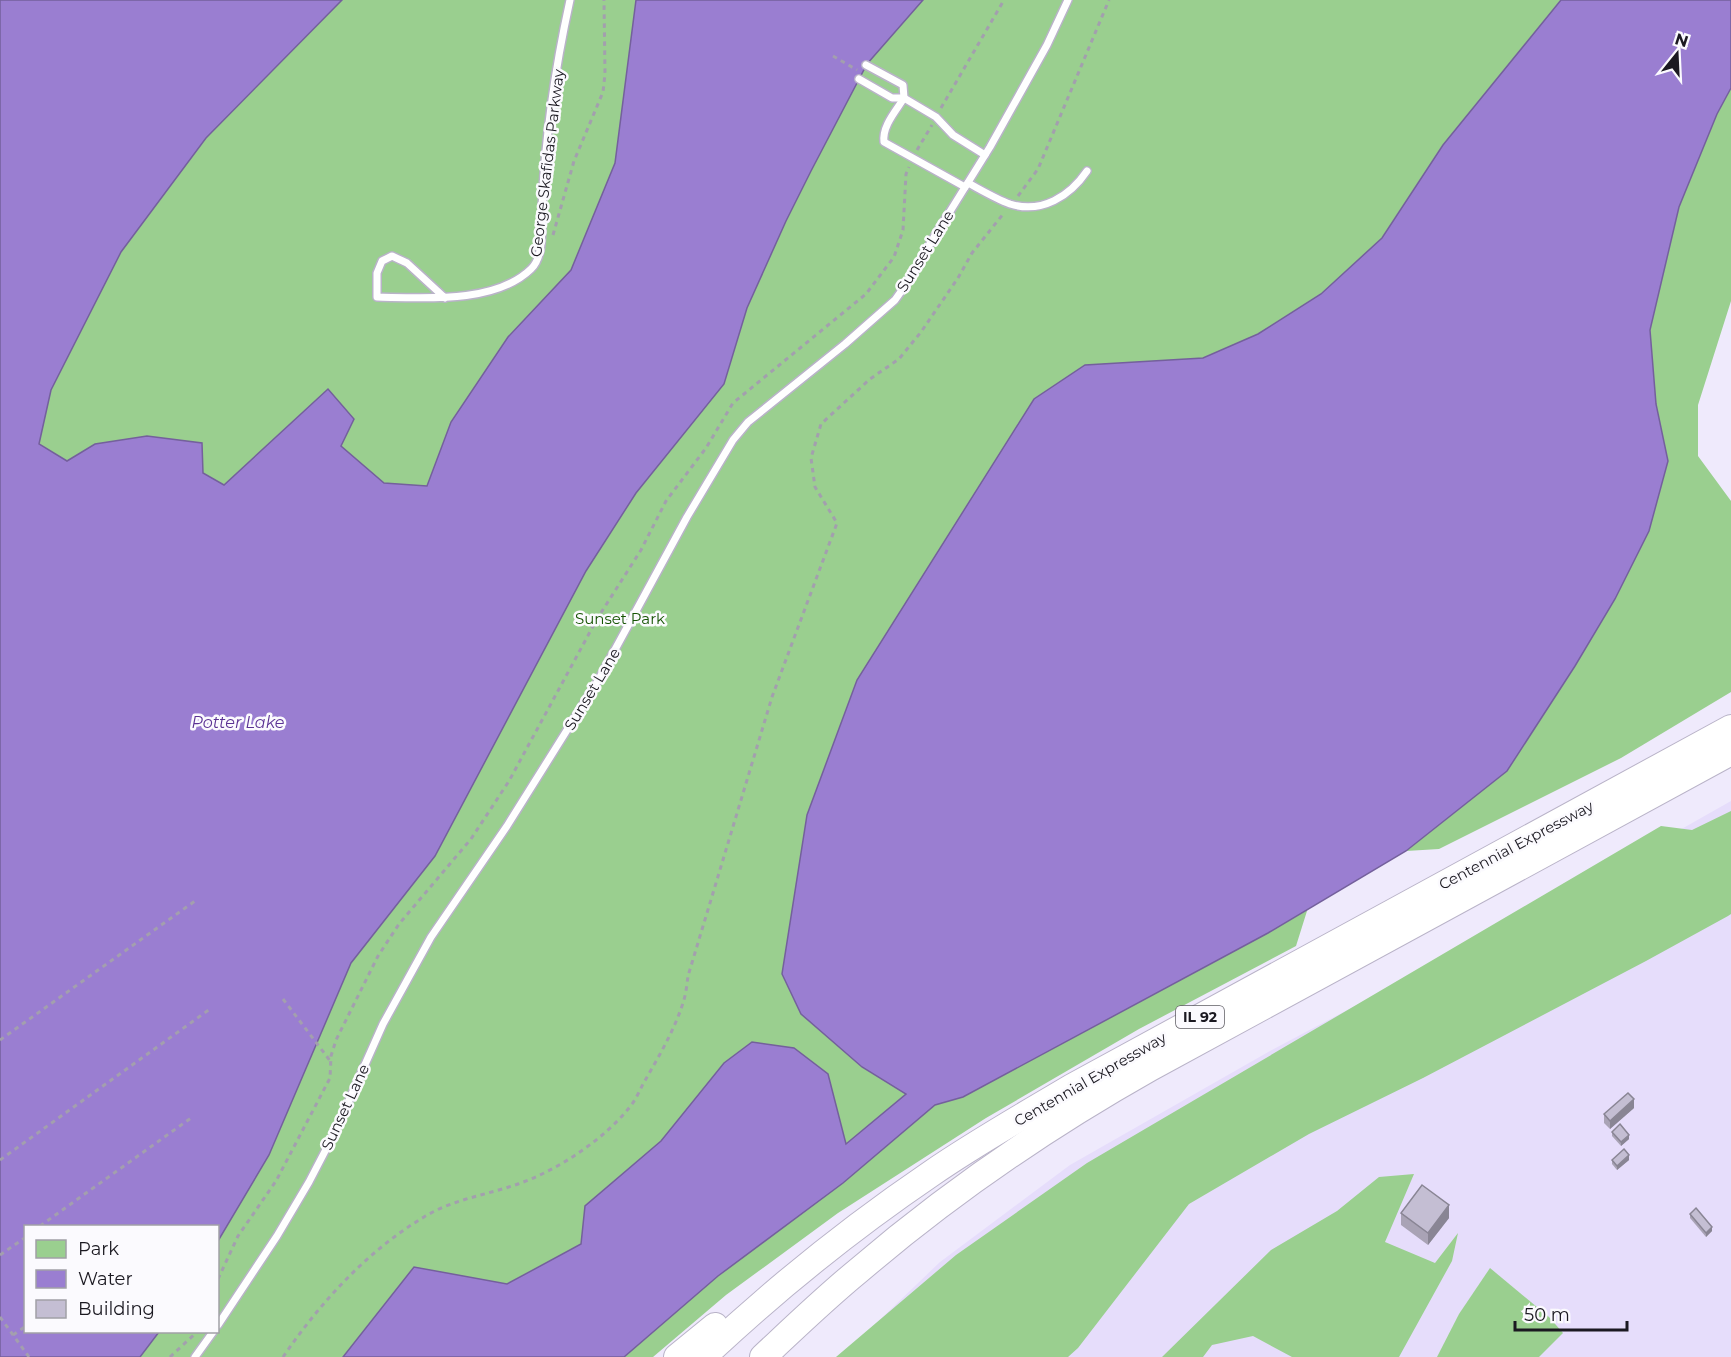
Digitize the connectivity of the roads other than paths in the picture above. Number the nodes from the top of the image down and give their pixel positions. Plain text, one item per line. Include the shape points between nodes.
1 (570, 0) edge
2 (1068, 0) edge
3 (866, 65) dead end
4 (859, 79) dead end
5 (904, 98) junction
6 (985, 155) junction
7 (1087, 171) dead end
8 (966, 185) junction
9 (446, 298) junction
10 (1731, 728) edge
11 (1731, 752) edge
12 (844, 1238) junction
13 (219, 1323) edge
14 (212, 1333) edge
15 (195, 1357) edge
16 (677, 1357) edge
17 (703, 1357) edge
18 (763, 1357) edge

1 - 9 lane, George Skafidas Parkway via 552,99 537,259 532,268 508,284
2 - 6 lane, Sunset Lane
3 - 5 lane via 903,85
4 - 5 lane via 892,98
5 - 6 lane
5 - 8 lane via 889,121 884,142
6 - 8 lane, Sunset Lane
7 - 8 lane via 1057,201 1039,206 1012,204
8 - 13 lane, Sunset Lane via 895,300 748,422 733,440 599,679 507,826 431,937 383,1024 309,1182
9 - 9 lane, George Skafidas Parkway via 407,262 392,256 382,261 377,297
10 - 12 highway, Centennial Expressway / IL 92 via 1072,1087 932,1173
11 - 18 highway, Centennial Expressway / IL 92 via 1150,1068 1080,1111 1009,1156 898,1238
12 - 16 highway via 738,1307
12 - 17 highway, Centennial Expressway / IL 92
14 - 15 lane

